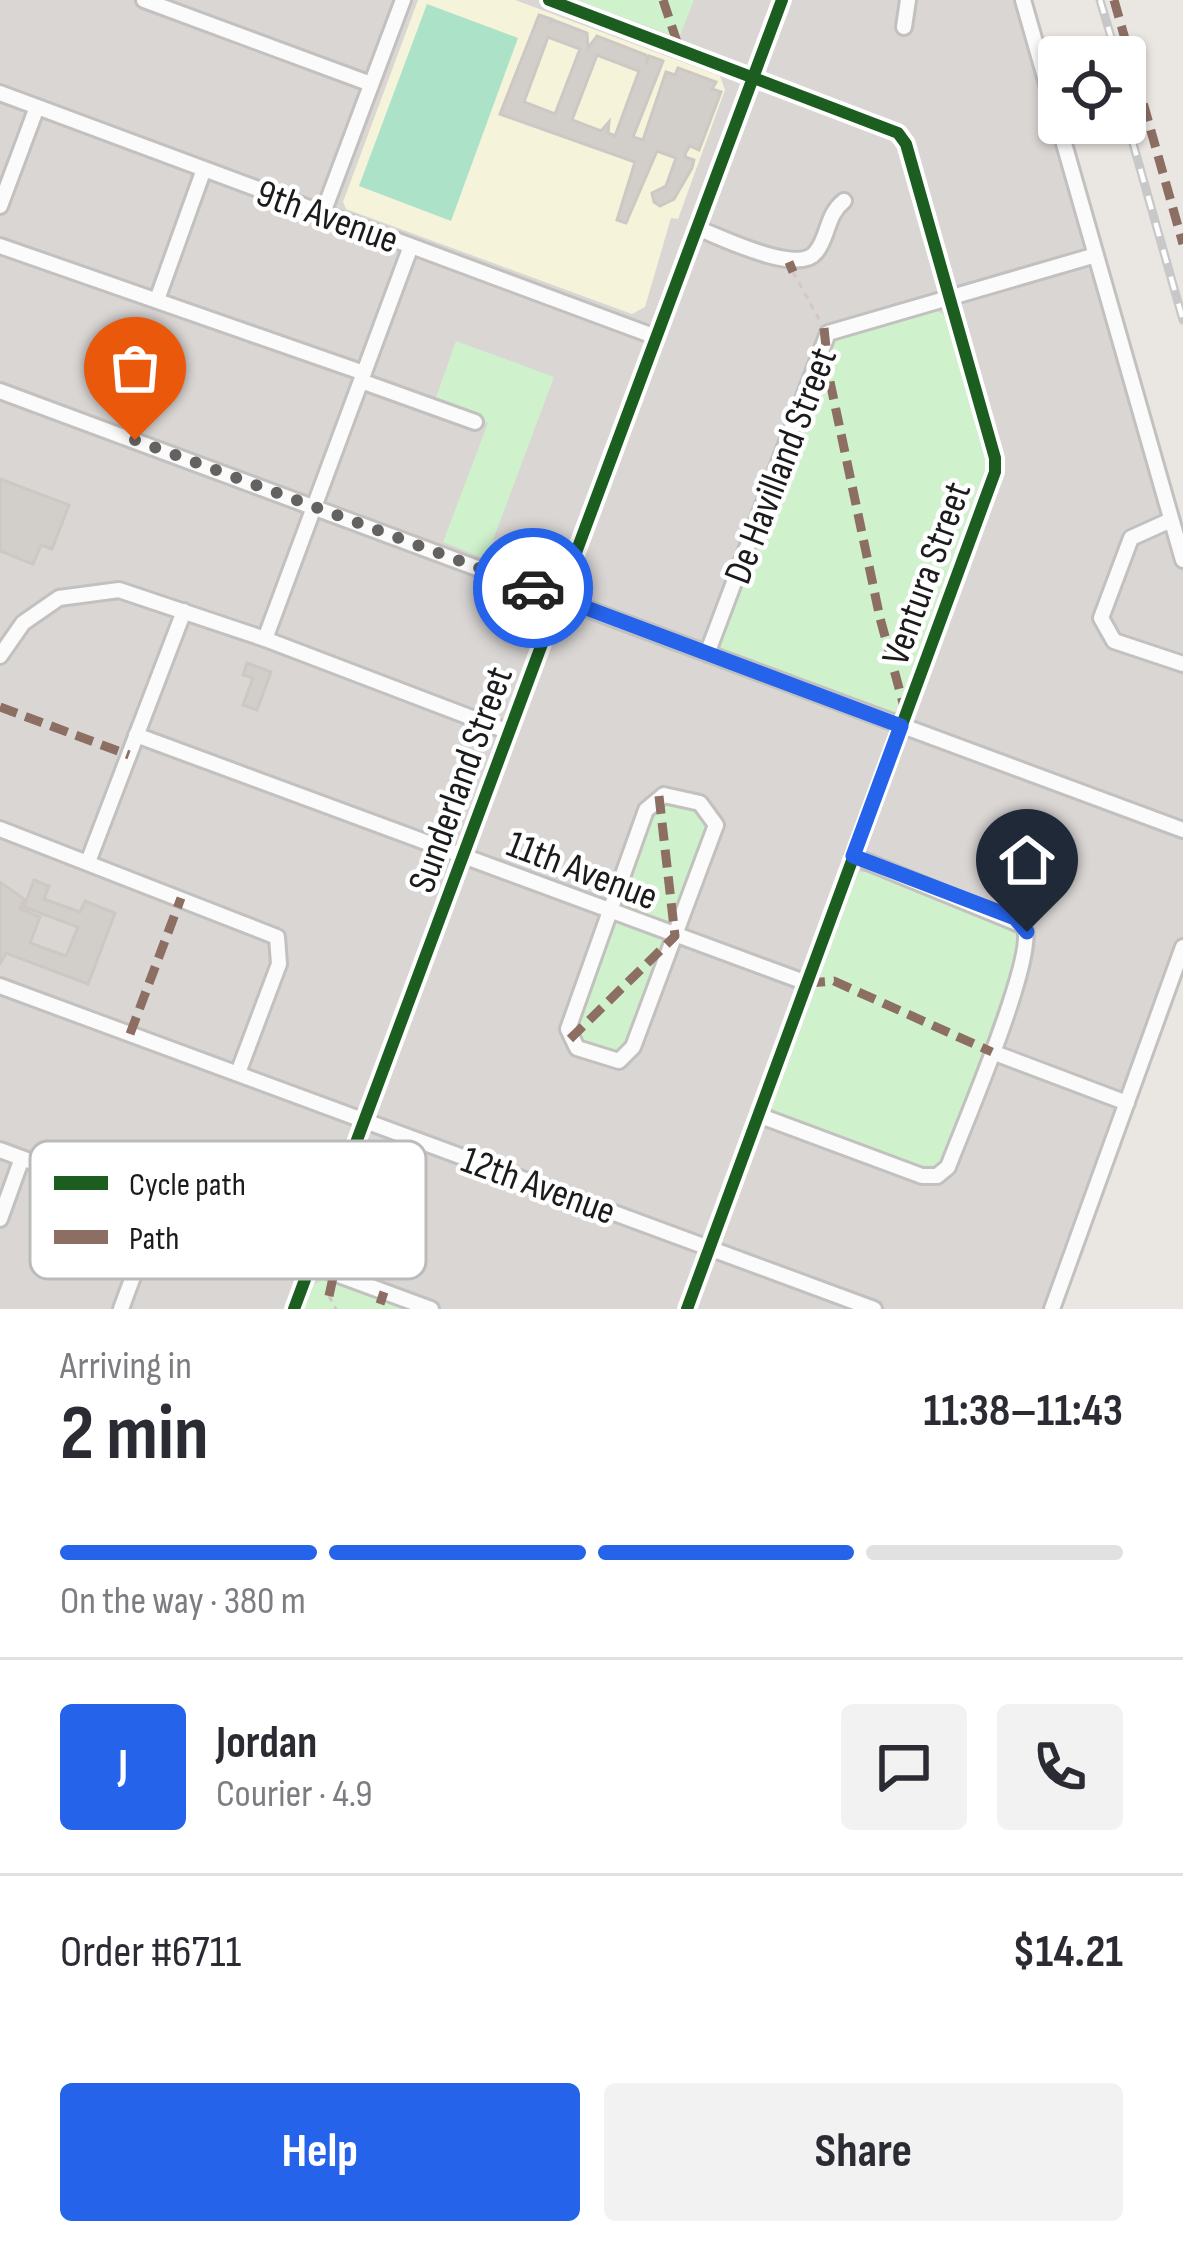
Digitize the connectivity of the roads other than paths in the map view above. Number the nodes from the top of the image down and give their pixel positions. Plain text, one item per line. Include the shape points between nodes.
1 (143, 0) edge
2 (403, 0) edge
3 (549, 0) edge
4 (782, 0) edge
5 (908, 0) edge
6 (1023, 0) edge
7 (904, 27) dead end
8 (754, 75) junction
9 (371, 84) junction
10 (0, 93) edge
11 (37, 106) junction
12 (204, 169) junction
13 (844, 201) dead end
14 (0, 206) edge
15 (323, 213) junction
16 (697, 228) junction
17 (0, 246) edge
18 (411, 246) junction
19 (1096, 255) junction
20 (158, 297) junction
21 (950, 297) junction
22 (656, 337) junction
23 (363, 377) junction
24 (0, 391) edge
25 (475, 422) dead end
26 (314, 507) junction
27 (1171, 520) junction
28 (1183, 560) edge
29 (559, 598) junction
30 (184, 611) junction
31 (265, 639) junction
32 (707, 654) junction
33 (0, 656) edge
34 (1183, 664) edge
35 (901, 726) junction
36 (509, 732) junction
37 (136, 736) junction
38 (0, 829) edge
39 (1183, 830) edge
40 (463, 856) junction
41 (853, 856) junction
42 (88, 862) junction
43 (611, 911) junction
44 (675, 936) junction
45 (1183, 947) edge
46 (807, 983) junction
47 (0, 986) edge
48 (992, 1052) junction
49 (238, 1073) junction
50 (1127, 1103) junction
51 (758, 1115) junction
52 (364, 1120) junction
53 (356, 1141) edge
54 (421, 1141) edge
55 (426, 1143) edge
56 (0, 1150) edge
57 (22, 1158) junction
58 (30, 1161) edge
59 (0, 1219) edge
60 (709, 1248) junction
61 (132, 1279) edge
62 (305, 1279) edge
63 (350, 1279) edge
64 (121, 1309) edge
65 (294, 1309) edge
66 (431, 1309) edge
67 (687, 1309) edge
68 (874, 1309) edge
69 (1052, 1309) edge

1 - 9 street
2 - 9 street
3 - 8 street
4 - 8 street, Sunderland Street
5 - 7 street
6 - 19 street
8 - 16 street, Sunderland Street
8 - 21 street, Ventura Street via 903,138
9 - 15 street
10 - 11 street, 9th Avenue
11 - 12 street, 9th Avenue
11 - 14 street
12 - 15 street, 9th Avenue
12 - 20 street
13 - 16 street via 816,252 800,261
15 - 18 street, 9th Avenue
16 - 22 street, Sunderland Street
17 - 20 street
18 - 22 street, 9th Avenue
18 - 23 street
19 - 21 street, De Havilland Street
19 - 27 street
20 - 23 street
21 - 32 street, De Havilland Street via 823,339
21 - 35 street, Ventura Street via 996,466
22 - 29 street, Sunderland Street
23 - 25 street
23 - 26 street
24 - 26 street
26 - 29 street
26 - 31 street
27 - 28 street
27 - 34 street via 1131,538 1101,618 1114,641
29 - 32 street
29 - 36 street, Sunderland Street
30 - 31 street
30 - 33 street via 119,590 80,592 39,610
30 - 37 street
31 - 36 street
32 - 35 street
35 - 39 street
35 - 41 street, Ventura Street
36 - 40 street, Sunderland Street
37 - 40 street, 11th Avenue
37 - 42 street
38 - 42 street
40 - 43 street, 11th Avenue
40 - 52 street, Sunderland Street
41 - 46 street, Ventura Street
41 - 48 street via 1024,926 1028,950
42 - 49 street via 277,937 279,964
43 - 44 street, 11th Avenue
43 - 44 street, 11th Avenue via 650,804 664,795 688,798 710,810 716,825
43 - 44 street, 11th Avenue via 568,1029 573,1044 590,1053 628,1056
44 - 46 street, 11th Avenue
45 - 50 street
46 - 51 street, Ventura Street
47 - 49 street, 12th Avenue
48 - 50 street
48 - 51 street via 948,1166 937,1176
49 - 52 street, 12th Avenue
50 - 69 street
51 - 60 street, Ventura Street
52 - 53 street, Sunderland Street
52 - 54 street, 12th Avenue
55 - 60 street, 12th Avenue
56 - 57 street
57 - 58 street
57 - 59 street
60 - 67 street, Ventura Street
60 - 68 street, 12th Avenue
61 - 64 street
62 - 65 street, Sunderland Street
63 - 66 street

